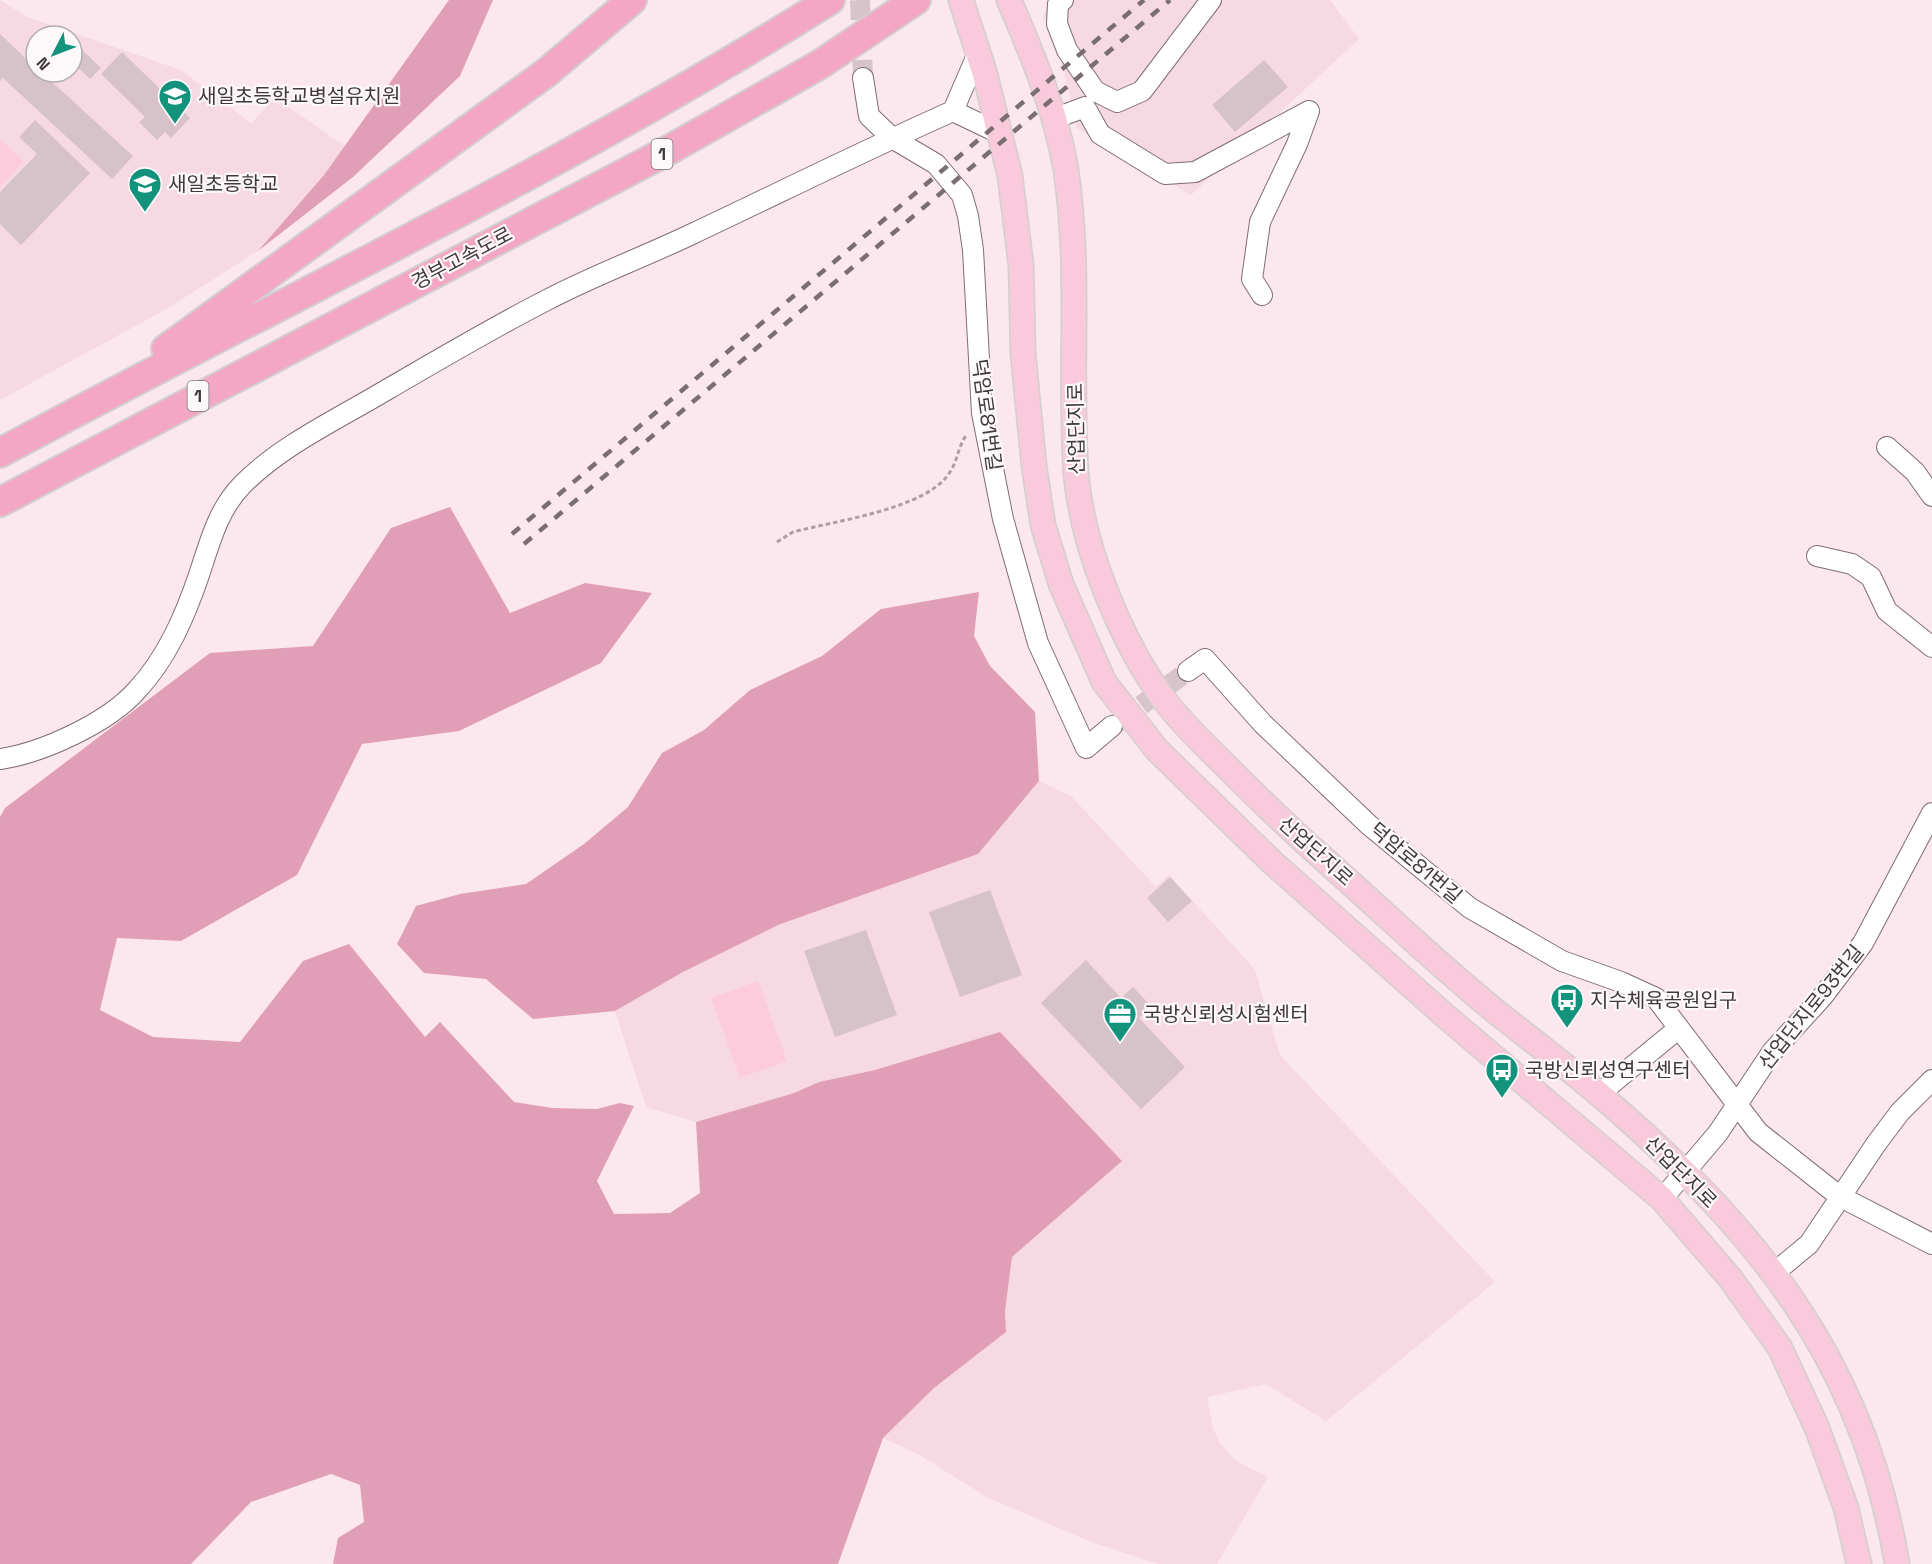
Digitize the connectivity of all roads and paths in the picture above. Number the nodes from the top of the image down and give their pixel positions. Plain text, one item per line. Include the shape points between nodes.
1 (632, 0) edge
2 (830, 0) edge
3 (916, 0) edge
4 (961, 0) edge
5 (1010, 0) edge
6 (1063, 0) edge
7 (1212, 0) edge
8 (978, 53) junction
9 (863, 78) tunnel mouth
10 (1090, 99) junction
11 (953, 111) junction
12 (1056, 118) junction
13 (999, 133) junction
14 (892, 138) junction
15 (1262, 295) dead end
16 (85, 407) junction
17 (982, 413) junction
18 (1887, 447) dead end
19 (0, 453) edge
20 (1932, 496) edge
21 (0, 502) edge
22 (777, 542) dead end
23 (1817, 556) dead end
24 (1932, 647) edge
25 (1188, 671) tunnel mouth
26 (1112, 726) tunnel mouth
27 (0, 759) edge
28 (1932, 813) edge
29 (1679, 1028) junction
30 (1932, 1080) edge
31 (1599, 1094) junction
32 (1737, 1102) junction
33 (1686, 1173) junction
34 (1839, 1196) junction
35 (1662, 1199) junction
36 (1932, 1244) edge
37 (1774, 1273) junction
38 (1859, 1564) edge
39 (1897, 1564) edge

1 - 16 highway via 536,80
2 - 16 highway, 경부고속도로 / 1 via 632,119 495,194
3 - 21 highway, 경부고속도로 / 1 via 819,65 667,151
4 - 8 main road, 산업단지로
5 - 12 main road, 산업단지로
6 - 10 street via 1058,4 1057,24
7 - 10 street via 1142,91 1117,102
8 - 11 street
8 - 13 main road, 산업단지로
9 - 14 street, 덕암로81번길 via 869,117
10 - 12 street
10 - 15 street via 1100,134 1165,174 1195,172 1309,111 1260,222 1252,279
11 - 13 street
11 - 14 street
12 - 31 main road, 산업단지로 via 1067,175 1075,288 1076,476 1085,528 1099,573 1141,663 1185,725 1295,834 1486,1003
13 - 35 main road, 산업단지로 via 1010,176 1021,265 1023,353 1043,525 1061,584 1104,682 1156,750 1272,862 1451,1021
14 - 17 street, 덕암로81번길 via 936,164 962,195 973,250
14 - 27 street via 547,299 278,455 241,486 213,528 180,622 162,659 136,692 67,738
16 - 19 highway, 경부고속도로 / 1
17 - 22 path via 961,442 951,472 935,489 909,503 793,532
17 - 26 street, 덕암로81번길 via 1003,519 1038,643 1086,748
18 - 20 street via 1915,472
23 - 24 street via 1852,564 1870,577 1887,611
25 - 29 street, 덕암로81번길 via 1205,658 1263,724 1369,825 1470,908 1563,961 1656,998
28 - 32 street, 산업단지로93번길 via 1863,943 1823,996 1772,1052
29 - 31 street
29 - 32 street
30 - 34 street via 1900,1112
31 - 33 main road, 산업단지로
32 - 33 street, 산업단지로93번길
32 - 34 street via 1758,1132
33 - 35 street, 산업단지로93번길
33 - 37 main road, 산업단지로
34 - 36 street
34 - 37 street via 1809,1244
35 - 38 main road, 산업단지로 via 1730,1278 1780,1348 1817,1428 1846,1509
37 - 39 main road, 산업단지로 via 1819,1340 1864,1431 1882,1489

